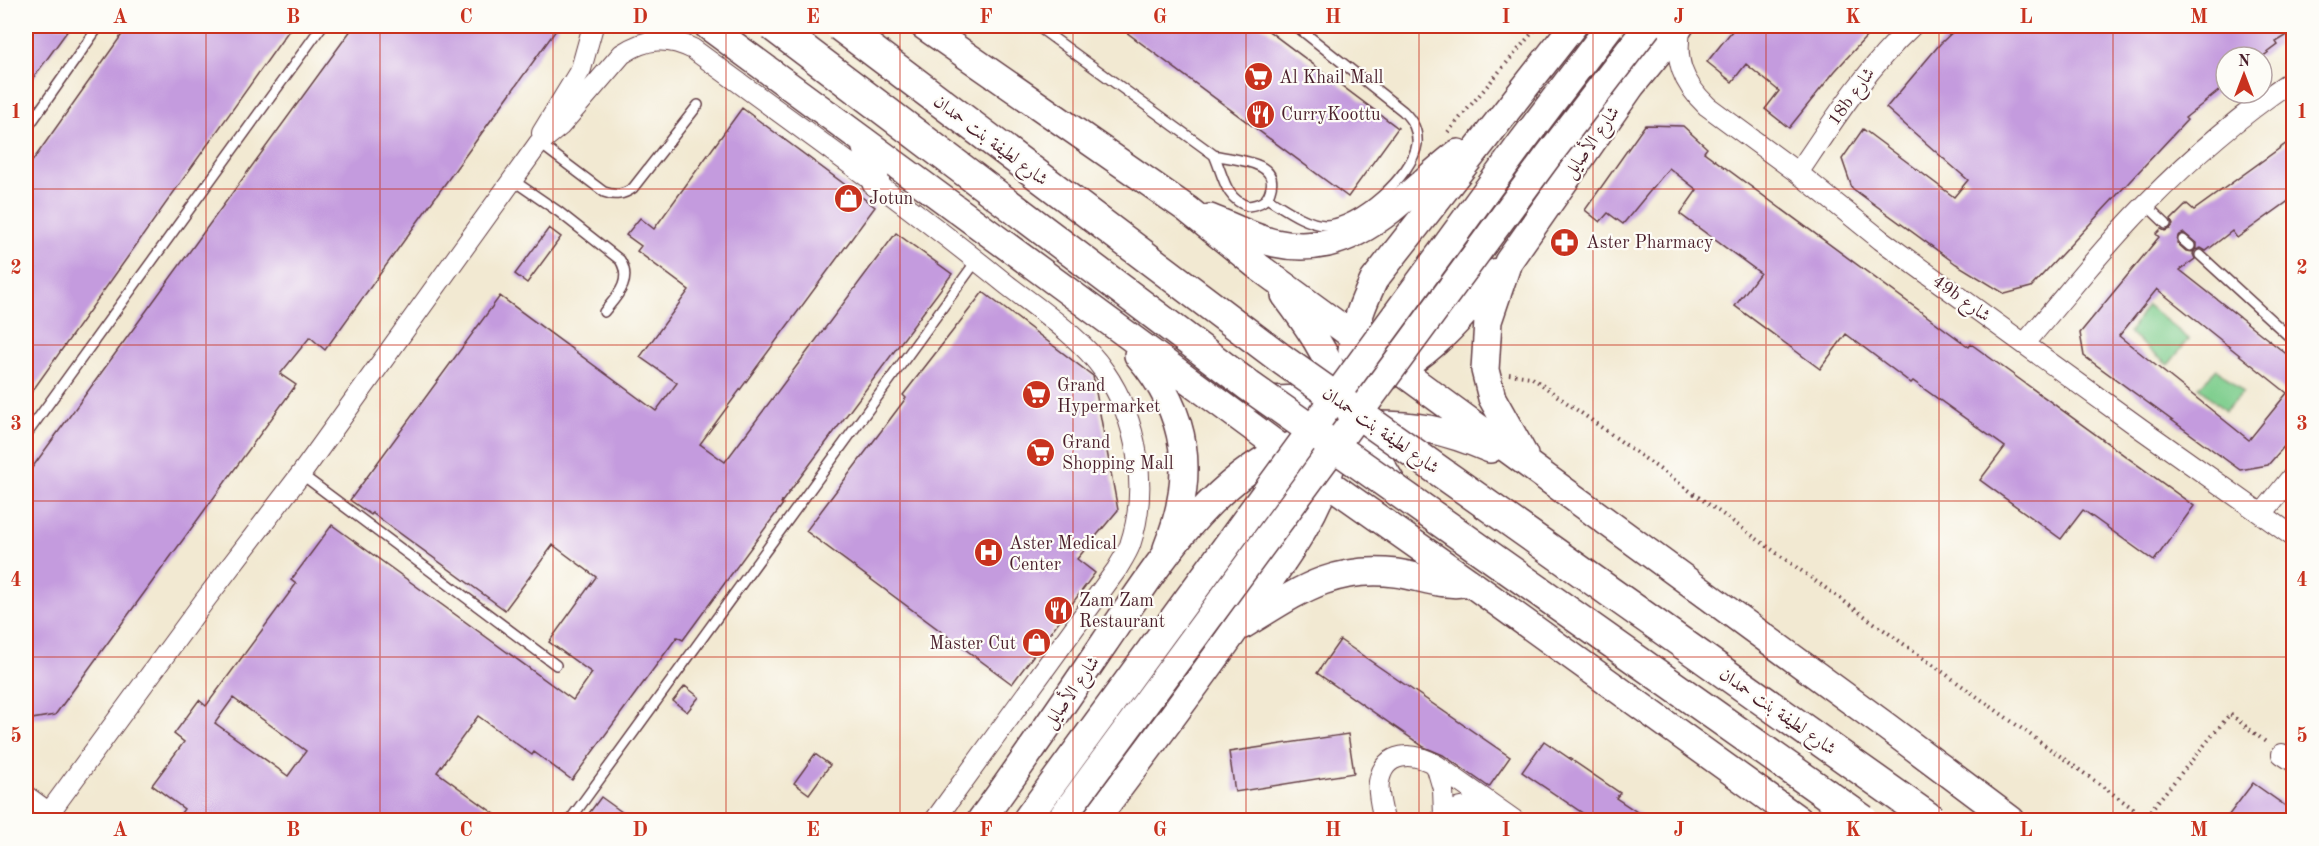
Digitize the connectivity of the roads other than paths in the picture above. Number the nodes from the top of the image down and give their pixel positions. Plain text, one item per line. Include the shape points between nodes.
1 (99, 26) edge
2 (322, 26) edge
3 (594, 26) edge
4 (708, 26) edge
5 (773, 26) edge
6 (840, 26) edge
7 (924, 26) edge
8 (1037, 26) edge
9 (1296, 26) edge
10 (1573, 26) edge
11 (1610, 26) edge
12 (1648, 26) edge
13 (1680, 26) edge
14 (1912, 26) edge
15 (2294, 80) edge
16 (698, 105) dead end
17 (26, 130) edge
18 (1483, 139) junction
19 (864, 141) junction
20 (539, 142) junction
21 (1214, 155) junction
22 (1798, 173) junction
23 (511, 179) junction
24 (876, 183) junction
25 (1267, 198) junction
26 (2145, 204) junction
27 (1187, 209) junction
28 (2166, 224) dead end
29 (2200, 255) dead end
30 (977, 260) junction
31 (1508, 262) junction
32 (1260, 268) junction
33 (604, 312) dead end
34 (1116, 329) junction
35 (1353, 335) junction
36 (2294, 341) edge
37 (2025, 343) junction
38 (1399, 370) junction
39 (1346, 391) junction
40 (1349, 428) junction
41 (26, 435) edge
42 (1283, 448) junction
43 (1531, 466) junction
44 (301, 474) junction
45 (2294, 474) edge
46 (1326, 482) junction
47 (2262, 514) junction
48 (2294, 537) edge
49 (1161, 562) junction
50 (1469, 582) junction
51 (1235, 630) junction
52 (555, 665) dead end
53 (1436, 765) junction
54 (26, 796) edge
55 (1495, 807) junction
56 (54, 817) edge
57 (981, 817) edge
58 (1442, 818) edge
59 (570, 820) edge
60 (935, 820) edge
61 (1026, 820) edge
62 (1060, 820) edge
63 (1095, 820) edge
64 (1384, 820) edge
65 (1514, 820) edge
66 (1798, 820) edge
67 (1863, 820) edge
68 (1932, 820) edge
69 (2011, 820) edge

1 - 17 lane
2 - 41 lane
3 - 20 street via 580,69
4 - 19 street
5 - 67 main road, bridge via 1249,386
6 - 68 main road, شارع لطيفة بنت حمدان, bridge via 1284,361
7 - 27 street
8 - 21 lane
9 - 25 lane via 1403,111 1413,122 1417,145 1406,168 1373,205 1337,223 1314,223
10 - 18 street
11 - 61 street, bridge
12 - 62 street, bridge via 1541,165
13 - 22 street, 49b شارع via 1679,60 1694,93
13 - 31 street, شارع الأصايل via 1631,86
14 - 22 street, 18b شارع via 1860,82
15 - 26 street via 2227,128
16 - 20 lane via 633,188 622,194 604,192
18 - 27 street via 1460,151 1374,222 1352,236 1326,244 1274,243
18 - 35 street via 1374,280 1362,303
19 - 24 street
19 - 34 street
20 - 23 street
20 - 24 street via 560,126 622,54 642,43 665,39 693,49
21 - 25 lane via 1262,167 1271,178
21 - 25 lane via 1234,199 1248,206
22 - 37 street, 49b شارع via 1881,240
23 - 33 lane via 620,260 625,282
23 - 44 street
24 - 30 street
26 - 28 lane
26 - 37 street
27 - 32 street
29 - 36 lane
30 - 59 lane
30 - 60 street via 1089,350 1104,371 1118,393 1135,443 1139,495 1129,547 1117,569
31 - 38 street via 1444,336
31 - 43 street via 1488,321 1485,370 1492,398
32 - 35 street
32 - 39 street via 1305,322
34 - 39 street via 1140,334 1207,378 1261,398 1311,399
34 - 42 street
34 - 49 street via 1164,388 1174,408 1184,447 1179,507
35 - 38 street
35 - 39 street
37 - 47 street, 49b شارع
38 - 39 street
38 - 43 street
39 - 40 street
40 - 42 street
40 - 43 street via 1423,427 1453,433
40 - 46 street
40 - 50 street
42 - 46 street
42 - 49 street via 1219,493
43 - 69 street
44 - 52 lane
44 - 56 street via 205,600
45 - 47 street
46 - 50 street
46 - 51 street via 1306,527
47 - 48 street, 49b شارع
49 - 57 street, شارع الأصايل
50 - 51 street via 1452,584 1394,573 1347,573 1301,590
50 - 66 street
51 - 63 street
53 - 55 street
53 - 58 street via 1443,789
53 - 64 street via 1409,755 1390,762 1379,782
54 - 56 street
55 - 58 street via 1467,807
55 - 65 street

